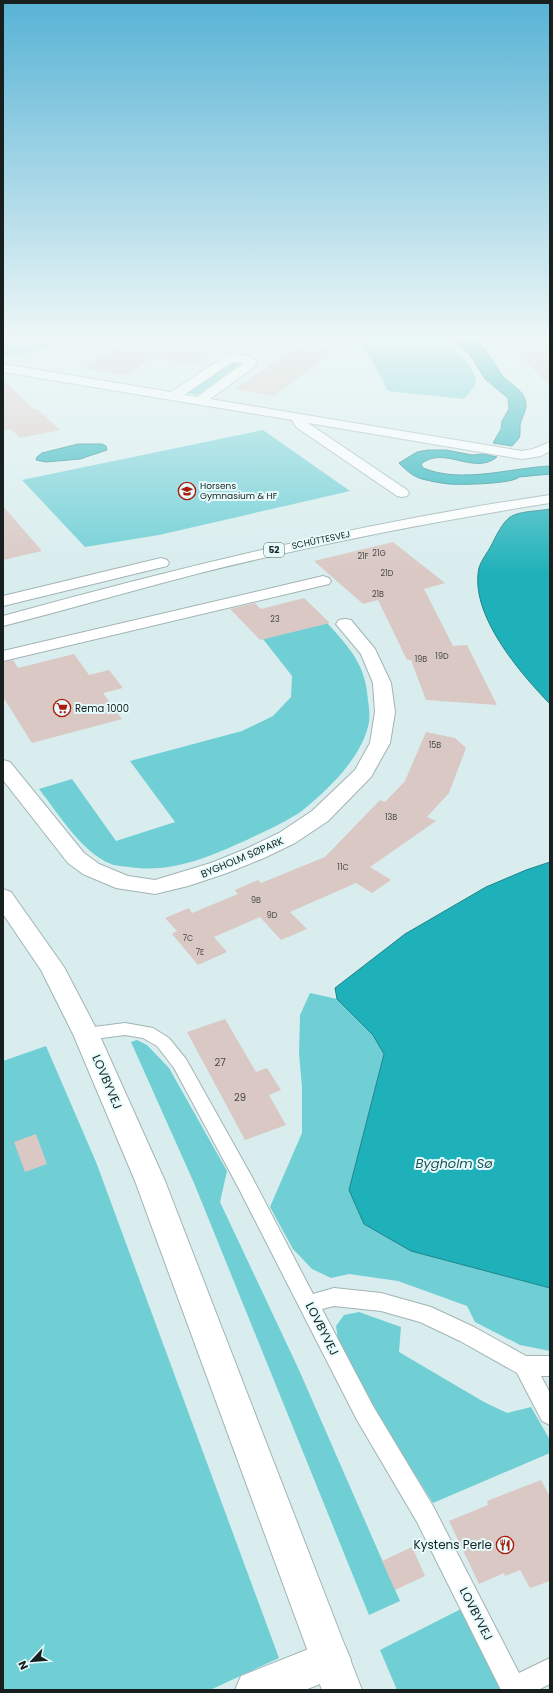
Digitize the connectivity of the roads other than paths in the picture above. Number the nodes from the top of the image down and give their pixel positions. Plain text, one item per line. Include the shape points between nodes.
1 (291, 416) edge
2 (297, 417) junction
3 (550, 446) edge
4 (550, 489) edge
5 (402, 493) dead end
6 (550, 499) edge
7 (323, 581) dead end
8 (3, 601) edge
9 (3, 621) edge
10 (344, 624) dead end
11 (3, 656) edge
12 (4, 769) edge
13 (3, 897) edge
14 (86, 1034) junction
15 (309, 1304) junction
16 (524, 1366) junction
17 (550, 1366) edge
18 (550, 1414) edge
19 (550, 1671) edge
20 (336, 1675) edge
21 (514, 1689) edge
22 (255, 1690) edge

1 - 2 street
2 - 3 street via 522,455 536,453
2 - 5 street via 301,424 321,441
4 - 8 street, SCHÜTTESVEJ / 52 via 380,517 266,540
6 - 9 street, SCHÜTTESVEJ / 52 via 383,527 264,553
7 - 11 street
10 - 12 street, BYGHOLM SØPARK via 370,653 382,683 385,712 380,743 364,773 320,816 287,838 219,868 155,887 124,883 91,869 76,858
13 - 14 street, LOVBYVEJ via 52,967
14 - 15 lane, LOVBYVEJ via 125,1029 147,1032 163,1042 180,1064
14 - 20 street, LOVBYVEJ via 150,1181
15 - 16 lane via 334,1297 381,1302 424,1314 467,1334
15 - 21 lane, LOVBYVEJ via 365,1413 425,1514
16 - 17 lane
16 - 18 lane
19 - 21 lane
20 - 22 street

